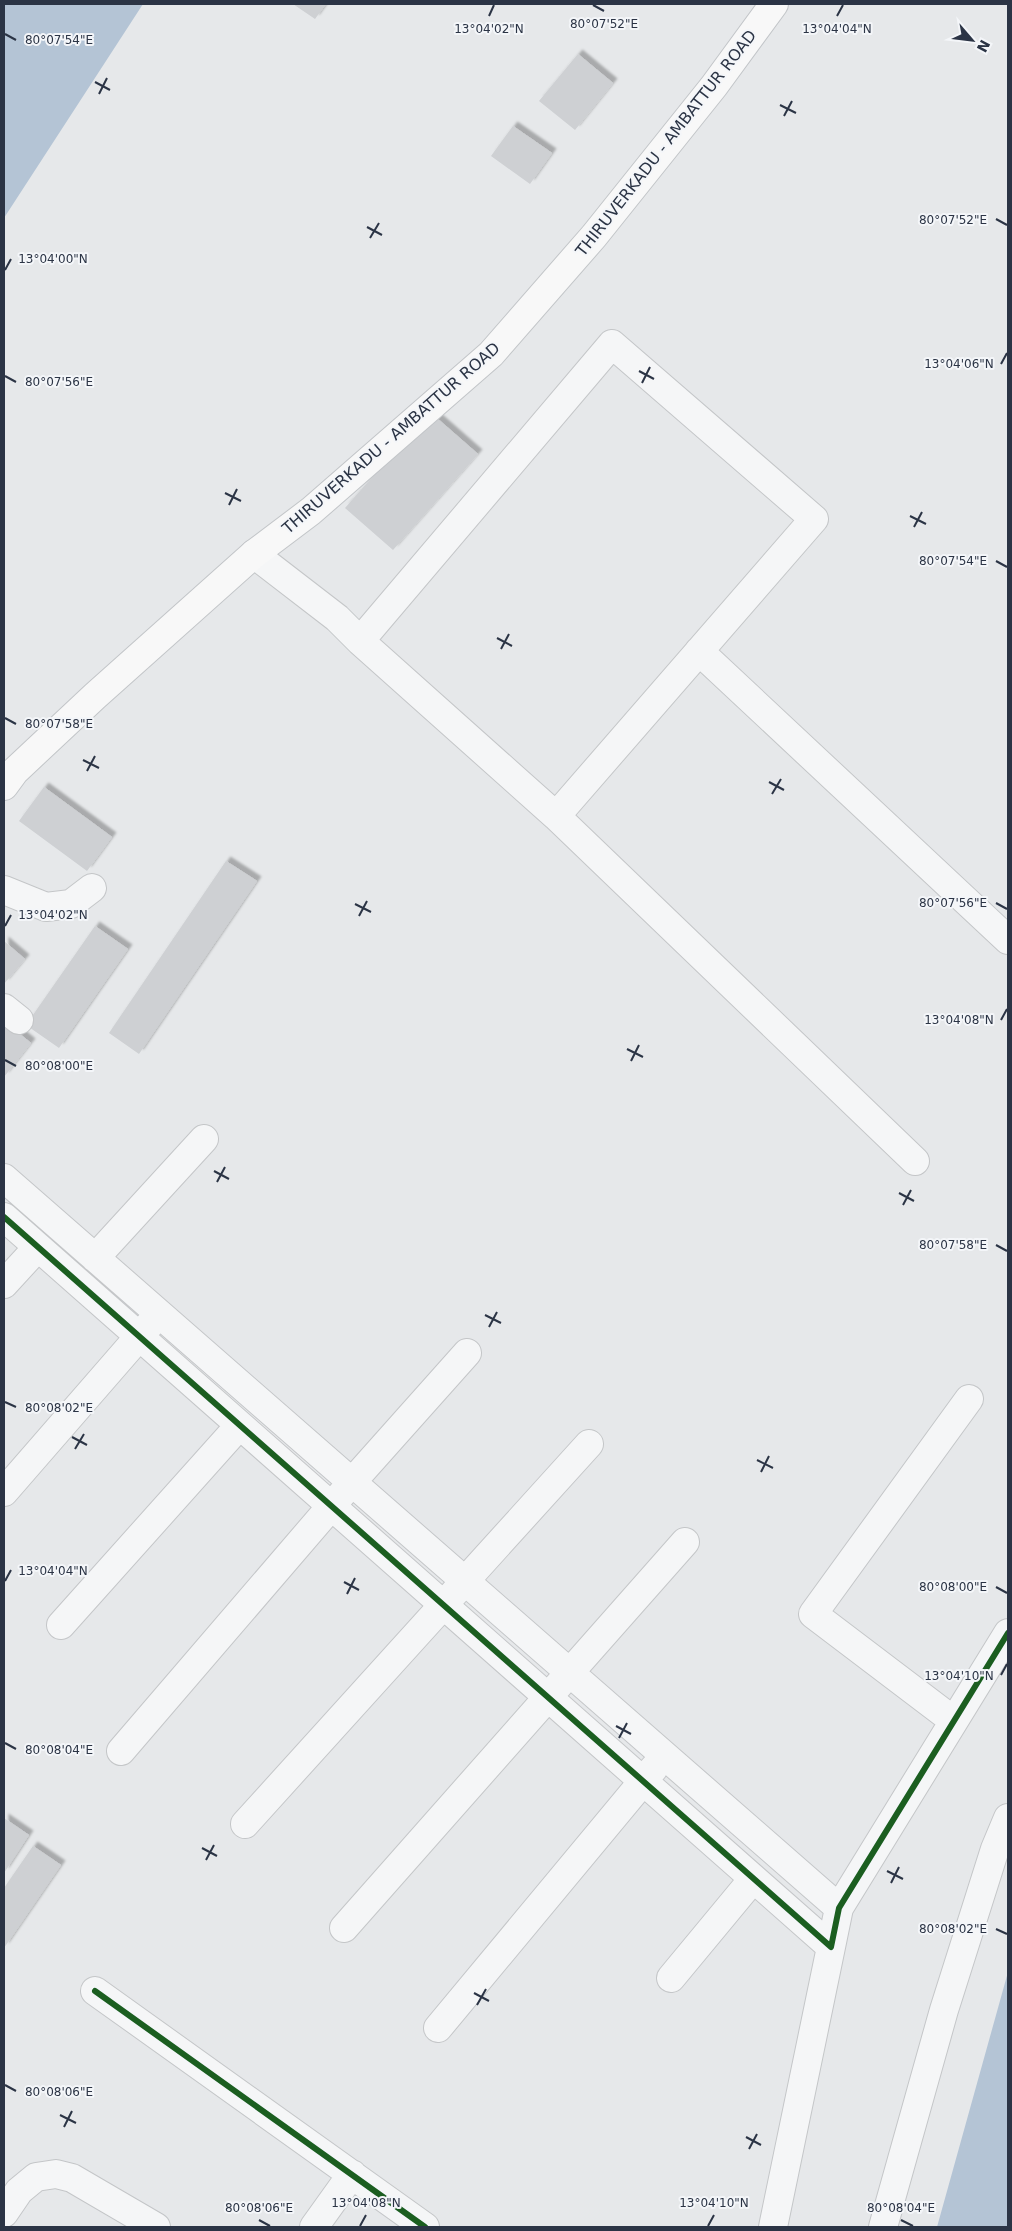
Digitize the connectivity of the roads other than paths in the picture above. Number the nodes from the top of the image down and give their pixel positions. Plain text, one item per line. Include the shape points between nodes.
1 (774, 4) edge
2 (254, 554) junction
3 (360, 641) junction
4 (699, 652) junction
5 (4, 786) edge
6 (556, 816) junction
7 (92, 888) dead end
8 (4, 890) edge
9 (1008, 940) edge
10 (204, 1139) dead end
11 (915, 1161) dead end
12 (4, 1178) edge
13 (4, 1217) edge
14 (38, 1247) junction
15 (95, 1258) junction
16 (4, 1284) edge
17 (159, 1314) junction
18 (138, 1337) junction
19 (467, 1353) dead end
20 (969, 1399) dead end
21 (239, 1426) junction
22 (589, 1444) dead end
23 (352, 1482) junction
24 (4, 1492) edge
25 (331, 1506) junction
26 (685, 1542) dead end
27 (465, 1581) junction
28 (443, 1606) junction
29 (61, 1624) dead end
30 (1008, 1633) edge
31 (570, 1672) junction
32 (547, 1698) junction
33 (954, 1721) junction
34 (121, 1751) dead end
35 (664, 1756) junction
36 (642, 1782) junction
37 (1008, 1818) edge
38 (245, 1824) dead end
39 (753, 1879) junction
40 (839, 1908) junction
41 (344, 1928) dead end
42 (831, 1947) junction
43 (671, 1978) dead end
44 (95, 1991) dead end
45 (438, 2028) dead end
46 (352, 2174) junction
47 (4, 2213) edge
48 (156, 2227) edge
49 (314, 2227) edge
50 (425, 2227) edge
51 (772, 2227) edge
52 (883, 2227) edge

1 - 2 main road, THIRUVERKADU - AMBATTUR ROAD via 714,86 594,236 491,354 311,511
2 - 3 street via 337,618
2 - 5 main road, THIRUVERKADU - AMBATTUR ROAD via 95,696 15,771
3 - 4 street via 612,344 814,519
3 - 6 street
4 - 6 street
4 - 9 street
6 - 11 street
7 - 8 street via 70,904 46,907
10 - 15 street
12 - 15 street
13 - 14 street
14 - 16 street
14 - 18 street
15 - 17 street
17 - 18 street
17 - 23 street
18 - 21 street
18 - 24 street
19 - 23 street
20 - 33 street via 813,1614
21 - 25 street
21 - 29 street
22 - 27 street
23 - 25 street
23 - 27 street
25 - 28 street
25 - 34 street
26 - 31 street
27 - 28 street
27 - 31 street
28 - 32 street
28 - 38 street
30 - 33 street
31 - 32 street
31 - 35 street
32 - 36 street
32 - 41 street
33 - 40 street
35 - 36 street
35 - 40 street
36 - 39 street
36 - 45 street
37 - 52 street via 995,1849 944,2010
39 - 42 street
39 - 43 street
40 - 42 street
42 - 51 street
44 - 46 street
46 - 49 street
46 - 50 street
47 - 48 street via 19,2191 36,2177 56,2174 72,2178

